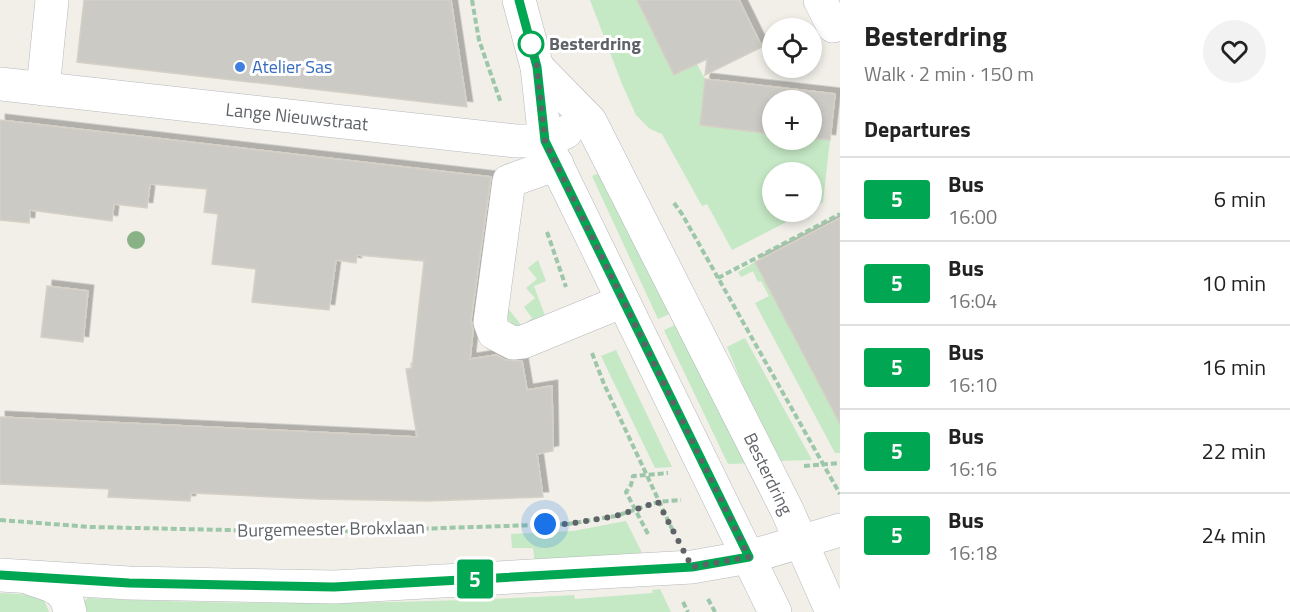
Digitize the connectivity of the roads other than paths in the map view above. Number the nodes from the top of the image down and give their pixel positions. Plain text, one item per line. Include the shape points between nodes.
1 (52, 0) edge
2 (519, 0) edge
3 (537, 67) junction
4 (0, 84) edge
5 (43, 88) junction
6 (590, 121) junction
7 (551, 153) junction
8 (623, 302) junction
9 (840, 530) edge
10 (801, 542) junction
11 (749, 557) junction
12 (13, 576) edge
13 (825, 609) edge
14 (70, 612) edge
15 (775, 612) edge

1 - 5 street
2 - 3 street, Besterdring
3 - 6 street, Besterdring
3 - 7 street, Besterdring
4 - 5 street, Lange Nieuwstraat
5 - 7 street, Lange Nieuwstraat via 515,141
6 - 7 street, Lange Nieuwstraat
6 - 10 street, Besterdring
7 - 8 street, Besterdring
7 - 8 street via 509,180 490,322 494,333 513,343 524,342
8 - 11 street, Besterdring
9 - 10 street
10 - 11 street
10 - 13 street, Besterdring
11 - 12 street via 692,567 334,587 129,583
11 - 15 street, Besterdring
12 - 14 street via 59,589

